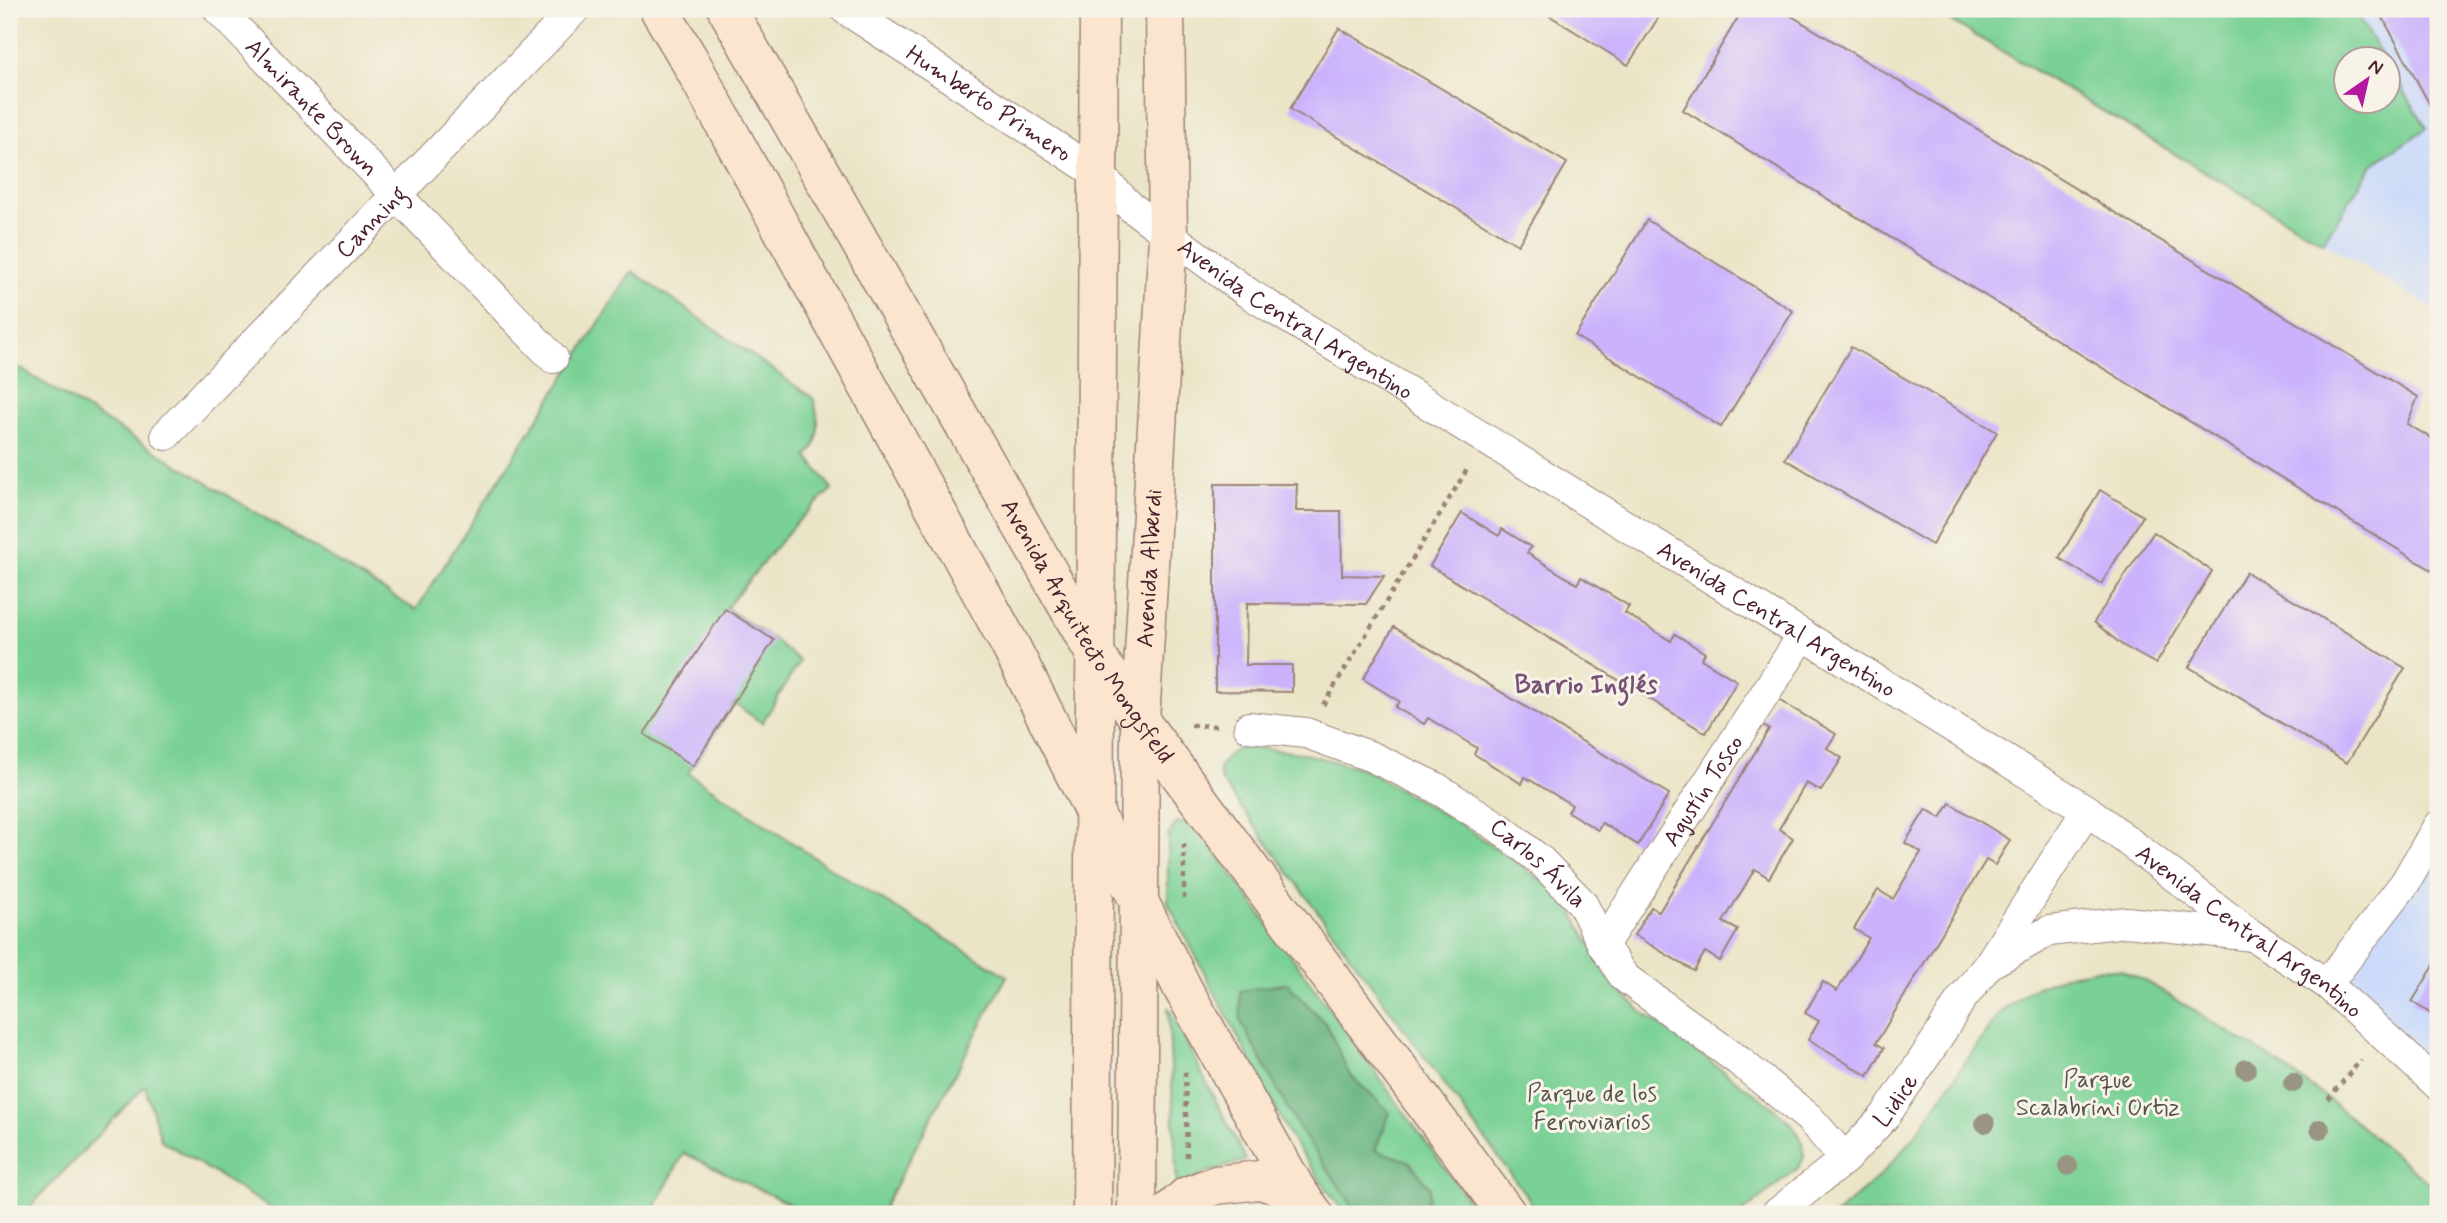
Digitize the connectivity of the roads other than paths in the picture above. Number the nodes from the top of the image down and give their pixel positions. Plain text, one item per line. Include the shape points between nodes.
1 (218, 9) edge
2 (575, 9) edge
3 (659, 9) edge
4 (727, 9) edge
5 (845, 9) edge
6 (1098, 9) edge
7 (1165, 9) edge
8 (1098, 174) junction
9 (397, 195) junction
10 (1168, 237) junction
11 (552, 358) dead end
12 (166, 435) dead end
13 (1803, 635) junction
14 (1095, 654) junction
15 (1140, 721) junction
16 (1249, 727) road end
17 (2087, 810) junction
18 (1093, 814) junction
19 (2438, 826) edge
20 (1138, 900) junction
21 (2253, 936) junction
22 (1602, 945) junction
23 (1989, 964) junction
24 (2327, 984) junction
25 (2438, 1085) edge
26 (1845, 1159) junction
27 (1305, 1203) edge
28 (1092, 1214) edge
29 (1137, 1214) edge
30 (1167, 1214) edge
31 (1507, 1214) edge
32 (1776, 1214) edge

1 - 9 street, Almirante Brown
2 - 9 street, Canning
3 - 18 main road via 1010,645
4 - 14 main road, Avenida Arquitecto Mongsfeld
5 - 8 street, Humberto Primero
6 - 8 main road, Avenida Alberdi
7 - 10 main road, Avenida Alberdi
8 - 10 street, Avenida Central Argentino
8 - 14 main road, Avenida Alberdi
9 - 11 street, Almirante Brown
9 - 12 street, Canning
10 - 13 street, Avenida Central Argentino via 1248,293
10 - 15 main road, Avenida Alberdi
13 - 17 street, Avenida Central Argentino
13 - 22 street, Agustín Tosco
14 - 15 main road, Avenida Arquitecto Mongsfeld
14 - 18 main road, Avenida Alberdi
15 - 20 main road, Avenida Alberdi
15 - 31 main road, Avenida Arquitecto Mongsfeld
16 - 22 street, Carlos Ávila via 1306,733 1435,787 1500,828 1542,862 1582,903
17 - 21 street, Avenida Central Argentino
17 - 23 street, Lidice
18 - 20 main road
18 - 28 main road, Avenida Alberdi
19 - 24 street via 2405,883
20 - 27 main road via 1184,991
20 - 29 main road, Avenida Alberdi
21 - 23 street, Lidice via 2127,922 2049,931
21 - 24 street, Avenida Central Argentino
22 - 26 street, Carlos Ávila via 1624,977 1740,1061 1809,1118
23 - 26 street, Lidice via 1885,1116
24 - 25 street, Avenida Central Argentino
26 - 32 street, Lidice
27 - 30 main road via 1260,1180 1216,1185 1187,1196

